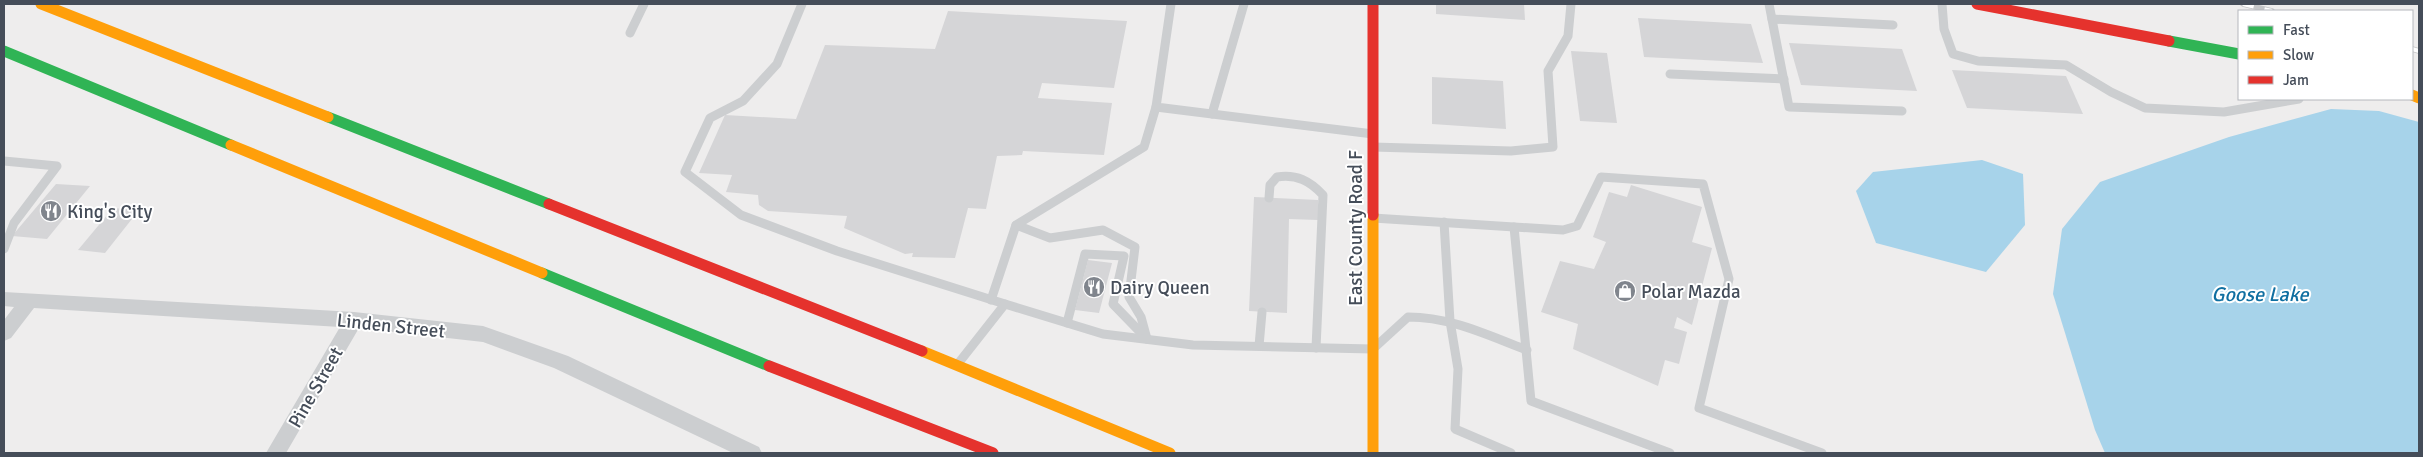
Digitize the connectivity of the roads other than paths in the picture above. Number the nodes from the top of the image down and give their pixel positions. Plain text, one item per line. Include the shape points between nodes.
1 (41, 4) edge
2 (644, 4) edge
3 (802, 4) edge
4 (1171, 4) edge
5 (1244, 4) edge
6 (1373, 4) edge
7 (1571, 4) edge
8 (1769, 4) edge
9 (1942, 4) edge
10 (1978, 4) edge
11 (1772, 19) junction
12 (1893, 25) dead end
13 (630, 33) dead end
14 (4, 51) edge
15 (2238, 54) edge
16 (1670, 74) dead end
17 (1784, 79) junction
18 (2293, 100) edge
19 (1156, 107) junction
20 (1902, 111) dead end
21 (1212, 114) junction
22 (1373, 134) junction
23 (1373, 147) junction
24 (4, 161) edge
25 (1269, 198) dead end
26 (1373, 218) junction
27 (1444, 222) junction
28 (1016, 225) junction
29 (1514, 227) junction
30 (4, 249) edge
31 (4, 299) edge
32 (29, 300) junction
33 (991, 300) junction
34 (1005, 304) junction
35 (1262, 312) dead end
36 (354, 320) junction
37 (1450, 322) junction
38 (1066, 323) junction
39 (4, 333) edge
40 (1147, 339) junction
41 (1259, 346) junction
42 (1316, 348) junction
43 (1373, 349) junction
44 (1526, 350) junction
45 (957, 365) junction
46 (276, 453) edge
47 (752, 453) edge
48 (993, 453) edge
49 (1170, 453) edge
50 (1373, 453) edge
51 (1512, 453) edge
52 (1670, 453) edge
53 (1822, 453) edge

1 - 45 main road
2 - 13 lane
3 - 33 lane via 777,64 743,101 710,118 684,172 741,215 837,251
4 - 19 lane
5 - 21 lane
6 - 22 main road, East County Road F
7 - 23 lane via 1568,36 1548,71 1553,147 1511,151
8 - 11 lane
9 - 18 lane via 1944,29 1953,54 1978,61 2066,65 2145,108 2224,112
10 - 15 main road
11 - 12 lane
11 - 17 lane
14 - 48 main road via 706,340
16 - 17 lane
17 - 20 lane via 1789,107
19 - 21 lane
19 - 28 lane via 1144,147
21 - 22 lane
22 - 23 main road, East County Road F
23 - 26 main road, East County Road F
24 - 30 lane via 57,166 14,223
25 - 42 lane via 1270,185 1277,177 1290,174 1310,181 1323,195
26 - 27 lane
26 - 43 main road, East County Road F
27 - 29 lane
27 - 37 lane
28 - 33 lane
28 - 40 lane via 1050,238 1102,230 1135,247 1129,297 1141,317
29 - 44 lane
29 - 53 lane via 1563,230 1577,226 1601,177 1702,184 1729,279 1699,408
31 - 32 street, Linden Street
32 - 36 street, Linden Street
32 - 39 street
33 - 34 lane
34 - 38 lane
34 - 45 lane
35 - 41 lane
36 - 46 street, Pine Street
36 - 47 street, Linden Street via 483,334 561,362
37 - 43 lane via 1432,317 1408,317
37 - 44 lane
37 - 51 lane via 1458,369 1455,429
38 - 40 lane via 1103,334
38 - 40 lane via 1085,254 1124,256 1113,304
40 - 41 lane via 1193,345
41 - 42 lane
42 - 43 lane
43 - 50 main road, East County Road F
44 - 52 lane via 1531,401
45 - 49 main road

